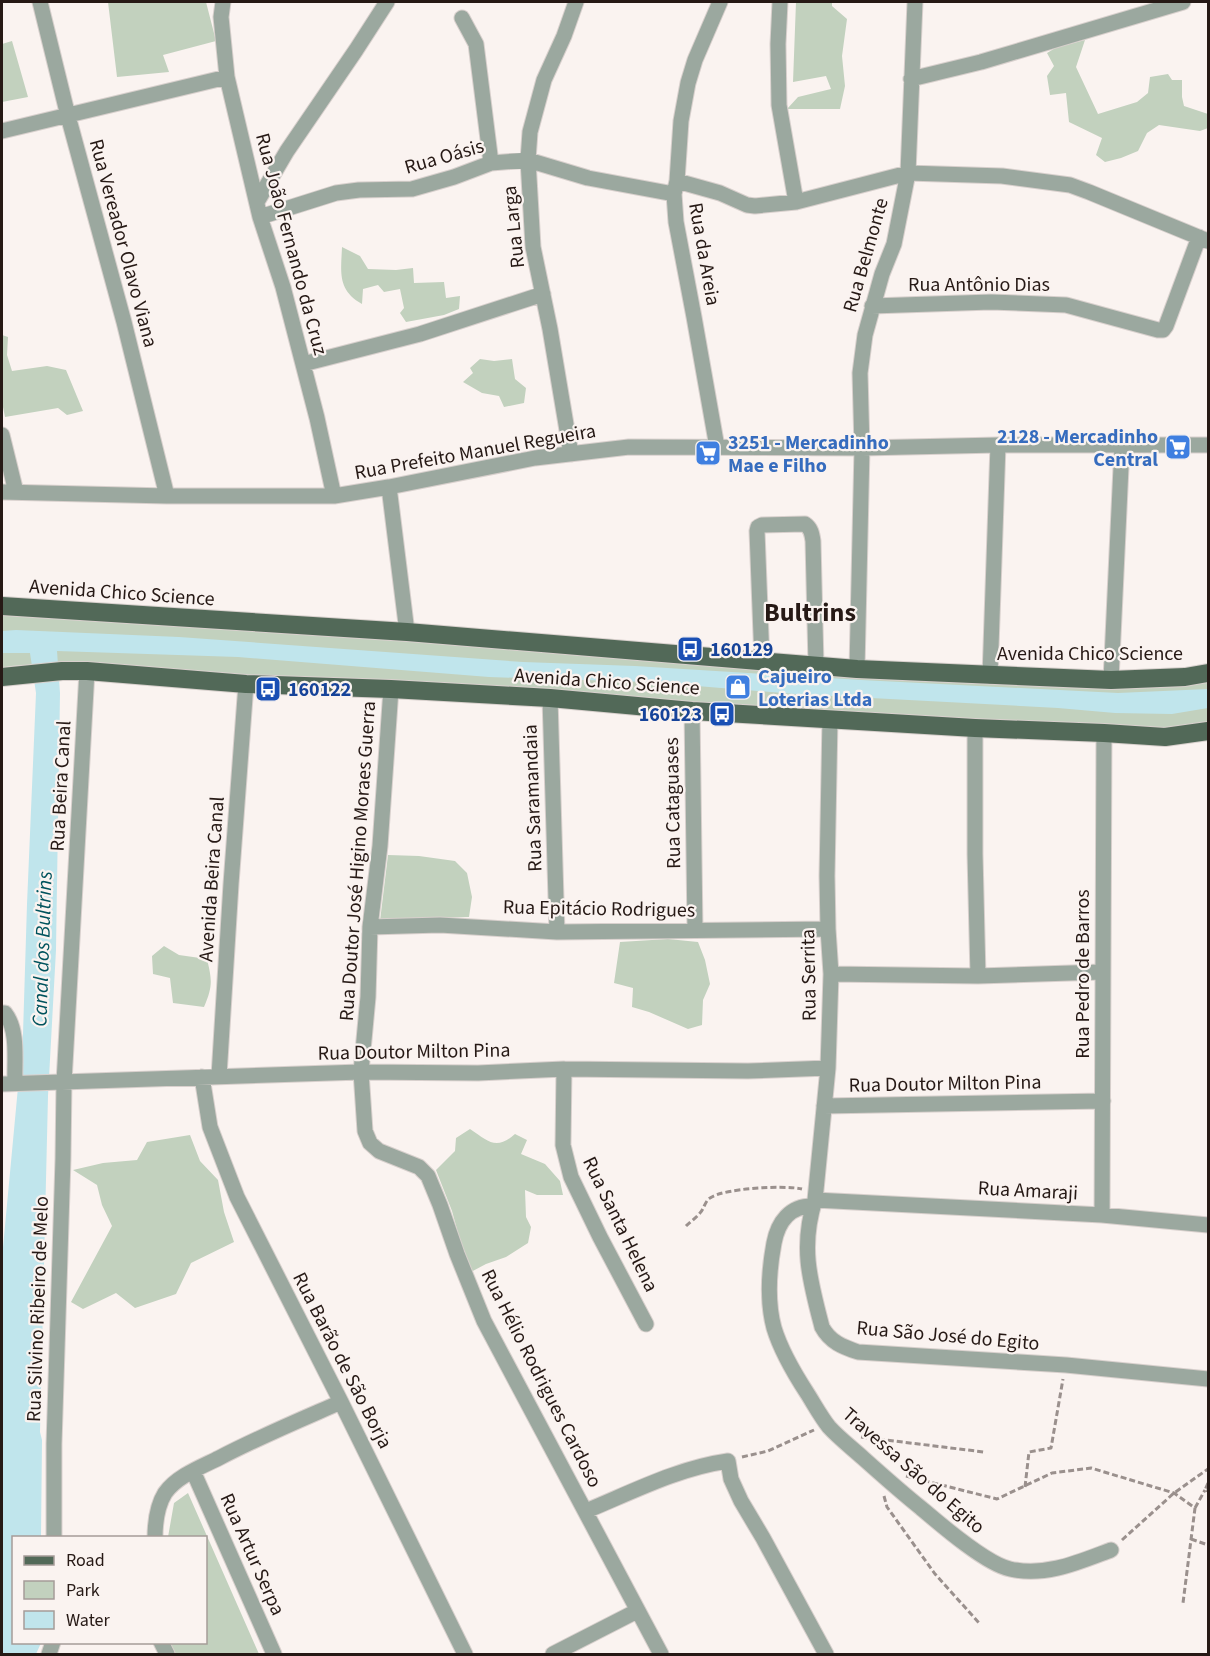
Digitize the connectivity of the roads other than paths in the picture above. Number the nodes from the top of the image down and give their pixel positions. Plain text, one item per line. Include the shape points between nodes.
1 (40, 2) edge
2 (224, 2) edge
3 (387, 2) edge
4 (576, 2) edge
5 (720, 2) edge
6 (780, 2) edge
7 (915, 2) edge
8 (1183, 2) edge
9 (462, 18) dead end
10 (227, 77) junction
11 (911, 79) junction
12 (68, 116) junction
13 (2, 131) edge
14 (528, 160) junction
15 (491, 163) junction
16 (908, 173) junction
17 (675, 188) junction
18 (796, 202) junction
19 (259, 209) junction
20 (1204, 239) edge
21 (543, 294) junction
22 (872, 306) junction
23 (303, 364) junction
24 (2, 435) edge
25 (998, 445) junction
26 (1122, 446) junction
27 (1209, 446) edge
28 (717, 447) junction
29 (862, 448) junction
30 (571, 453) junction
31 (389, 487) junction
32 (9, 492) edge
33 (167, 496) junction
34 (334, 496) junction
35 (2, 606) edge
36 (407, 632) junction
37 (762, 661) junction
38 (816, 665) junction
39 (857, 669) junction
40 (87, 671) junction
41 (1209, 673) edge
42 (990, 675) junction
43 (2, 677) edge
44 (1111, 680) junction
45 (246, 684) junction
46 (391, 689) junction
47 (550, 699) junction
48 (692, 711) junction
49 (830, 719) junction
50 (975, 728) junction
51 (1209, 731) edge
52 (1104, 733) junction
53 (370, 927) junction
54 (828, 929) junction
55 (695, 930) junction
56 (556, 932) junction
57 (1102, 972) junction
58 (831, 974) junction
59 (978, 976) junction
60 (2, 1013) edge
61 (8, 1040) edge
62 (828, 1068) junction
63 (564, 1069) junction
64 (361, 1072) junction
65 (219, 1076) junction
66 (202, 1077) junction
67 (60, 1082) junction
68 (13, 1083) edge
69 (1102, 1101) junction
70 (824, 1106) junction
71 (813, 1203) junction
72 (1102, 1215) junction
73 (1209, 1224) edge
74 (646, 1324) dead end
75 (1209, 1379) edge
76 (341, 1402) junction
77 (193, 1471) junction
78 (586, 1511) junction
79 (54, 1536) edge
80 (155, 1536) edge
81 (1111, 1550) road end
82 (637, 1611) junction
83 (271, 1653) edge
84 (465, 1654) edge
85 (552, 1654) edge
86 (661, 1654) edge
87 (826, 1654) edge

1 - 12 street, Rua Vereador Olavo Viana
2 - 10 street, Rua João Fernando da Cruz via 221,17
3 - 19 street via 287,152
4 - 14 street, Rua Larga via 544,81 530,132
5 - 17 street, Rua da Areia via 688,83
6 - 18 street via 779,105
7 - 11 street, Rua Belmonte
8 - 11 street
9 - 15 street via 476,44
10 - 12 street
10 - 19 street, Rua João Fernando da Cruz
11 - 16 street, Rua Belmonte
12 - 13 street
12 - 33 street, Rua Vereador Olavo Viana
14 - 15 street, Rua Oásis
14 - 17 street, Rua Oásis via 588,178
14 - 21 street, Rua Larga via 534,248
15 - 19 street, Rua Oásis via 412,189 336,193
16 - 18 street, Rua Oásis
16 - 20 street, Rua Oásis via 1002,176 1070,185
16 - 22 street, Rua Belmonte via 894,244
17 - 18 street, Rua Oásis via 720,193 747,205
17 - 28 street, Rua da Areia via 676,222
19 - 23 street, Rua João Fernando da Cruz
20 - 22 street, Rua Antônio Dias via 1161,330 1066,305 992,302
21 - 23 street via 420,334
21 - 30 street, Rua Larga
22 - 29 street, Rua Belmonte via 860,373
23 - 34 street, Rua João Fernando da Cruz
24 - 32 street
25 - 26 street, Rua Prefeito Manuel Regueira
25 - 29 street, Rua Prefeito Manuel Regueira
25 - 42 street
26 - 27 street, Rua Prefeito Manuel Regueira
26 - 44 street
28 - 29 street, Rua Prefeito Manuel Regueira
28 - 30 street, Rua Prefeito Manuel Regueira via 629,447
29 - 39 street
30 - 31 street, Rua Prefeito Manuel Regueira
31 - 34 street, Rua Prefeito Manuel Regueira
31 - 36 street
32 - 33 street, Rua Prefeito Manuel Regueira
33 - 34 street, Rua Prefeito Manuel Regueira
35 - 36 main road, Avenida Chico Science
36 - 37 main road, Avenida Chico Science
37 - 38 main road, Avenida Chico Science
37 - 38 street via 757,531 762,525 805,524 813,541
38 - 39 main road, Avenida Chico Science
39 - 42 main road, Avenida Chico Science
40 - 43 main road, Avenida Chico Science
40 - 45 main road, Avenida Chico Science
40 - 67 street, Rua Beira Canal
41 - 44 main road, Avenida Chico Science
42 - 44 main road, Avenida Chico Science
45 - 46 main road, Avenida Chico Science
45 - 65 street, Avenida Beira Canal
46 - 47 main road, Avenida Chico Science
46 - 53 street, Rua Doutor José Higino Moraes Guerra
47 - 48 main road, Avenida Chico Science
47 - 56 street, Rua Saramandaia
48 - 49 main road, Avenida Chico Science
48 - 55 street, Rua Cataguases
49 - 50 main road, Avenida Chico Science
49 - 54 street, Rua Serrita
50 - 52 main road, Avenida Chico Science
50 - 59 street
51 - 52 main road, Avenida Chico Science via 1165,737
52 - 57 street, Rua Pedro de Barros
53 - 56 street, Rua Epitácio Rodrigues via 440,925
53 - 64 street, Rua Doutor José Higino Moraes Guerra
54 - 55 street, Rua Epitácio Rodrigues
54 - 58 street, Rua Serrita
55 - 56 street, Rua Epitácio Rodrigues
57 - 59 street
57 - 69 street, Rua Pedro de Barros
58 - 59 street
58 - 62 street, Rua Serrita
60 - 61 street via 14,1031
61 - 68 street
62 - 63 street, Rua Doutor Milton Pina
62 - 70 street, Rua Serrita
63 - 64 street, Rua Doutor Milton Pina
63 - 74 street, Rua Santa Helena via 563,1145 571,1177
64 - 65 street, Rua Doutor Milton Pina
64 - 78 street, Rua Hélio Rodrigues Cardoso via 364,1125 370,1143 379,1151 419,1167 428,1176 484,1321
65 - 66 street, Rua Doutor Milton Pina
66 - 67 street, Rua Doutor Milton Pina
66 - 76 street, Rua Barão de São Borja via 210,1127 237,1197
67 - 68 street, Rua Doutor Milton Pina
67 - 79 street, Rua Silvino Ribeiro de Melo via 63,1159
69 - 70 street, Rua Doutor Milton Pina
69 - 72 street, Rua Pedro de Barros
70 - 71 street, Rua Serrita
71 - 72 street, Rua Amaraji
71 - 75 street, Rua São José do Egito via 808,1222 809,1277 822,1327 837,1343 858,1352
71 - 81 street, Travessa São do Egito via 792,1211 777,1229 771,1259 771,1307 779,1342 831,1429 937,1522 1008,1569 1037,1572 1070,1566
72 - 73 street, Rua Amaraji
76 - 77 street
76 - 84 street, Rua Barão de São Borja
77 - 80 street via 166,1493 157,1512
77 - 83 street, Rua Artur Serpa
78 - 82 street, Rua Hélio Rodrigues Cardoso
78 - 87 street via 671,1475 728,1461 741,1501
82 - 85 street
82 - 86 street, Rua Hélio Rodrigues Cardoso

